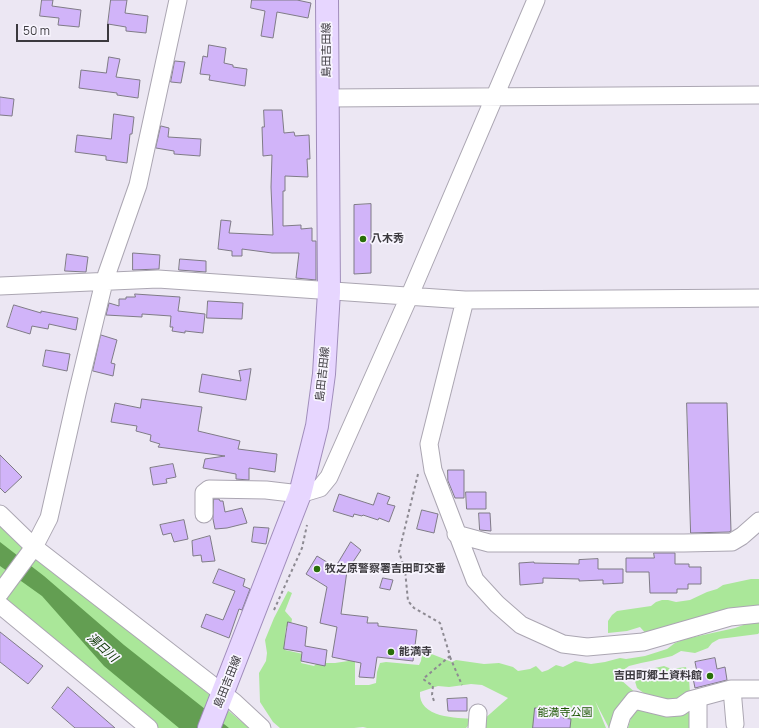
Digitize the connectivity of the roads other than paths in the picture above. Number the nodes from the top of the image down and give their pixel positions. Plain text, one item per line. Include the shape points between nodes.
1 (178, 0) edge
2 (327, 0) edge
3 (536, 0) edge
4 (759, 95) edge
5 (494, 96) junction
6 (328, 98) junction
7 (104, 282) junction
8 (0, 286) edge
9 (329, 292) junction
10 (409, 297) junction
11 (759, 298) edge
12 (465, 300) junction
13 (300, 494) junction
14 (0, 514) edge
15 (204, 514) dead end
16 (759, 521) edge
17 (456, 534) junction
18 (29, 554) junction
19 (0, 593) edge
20 (0, 605) edge
21 (759, 614) edge
22 (732, 689) junction
23 (759, 689) edge
24 (223, 694) junction
25 (698, 698) junction
26 (735, 724) dead end
27 (149, 728) edge
28 (209, 728) edge
29 (262, 728) edge
30 (618, 728) edge
31 (698, 728) edge

1 - 7 street via 138,185
2 - 6 main road, 島田吉田線
3 - 5 street
4 - 5 street
5 - 6 street
5 - 10 street
6 - 9 main road, 島田吉田線
7 - 8 street
7 - 9 street via 158,279
7 - 18 street via 49,518
9 - 10 street
9 - 13 main road, 島田吉田線 via 324,374 317,426
10 - 12 street
10 - 13 street via 329,477 320,488
11 - 12 street
12 - 17 street via 429,444 433,470
13 - 15 street via 266,490 209,489 204,493
13 - 24 main road, 島田吉田線
14 - 18 street
16 - 17 street via 732,542 489,543
17 - 21 street via 475,580 497,604 521,625 563,644 587,647 643,642 730,617
18 - 19 street
18 - 24 street
20 - 27 street
22 - 23 street
22 - 25 street
22 - 26 street
24 - 28 main road, 島田吉田線
24 - 29 street
25 - 30 street via 680,707 667,708 634,700 622,715
25 - 31 street

